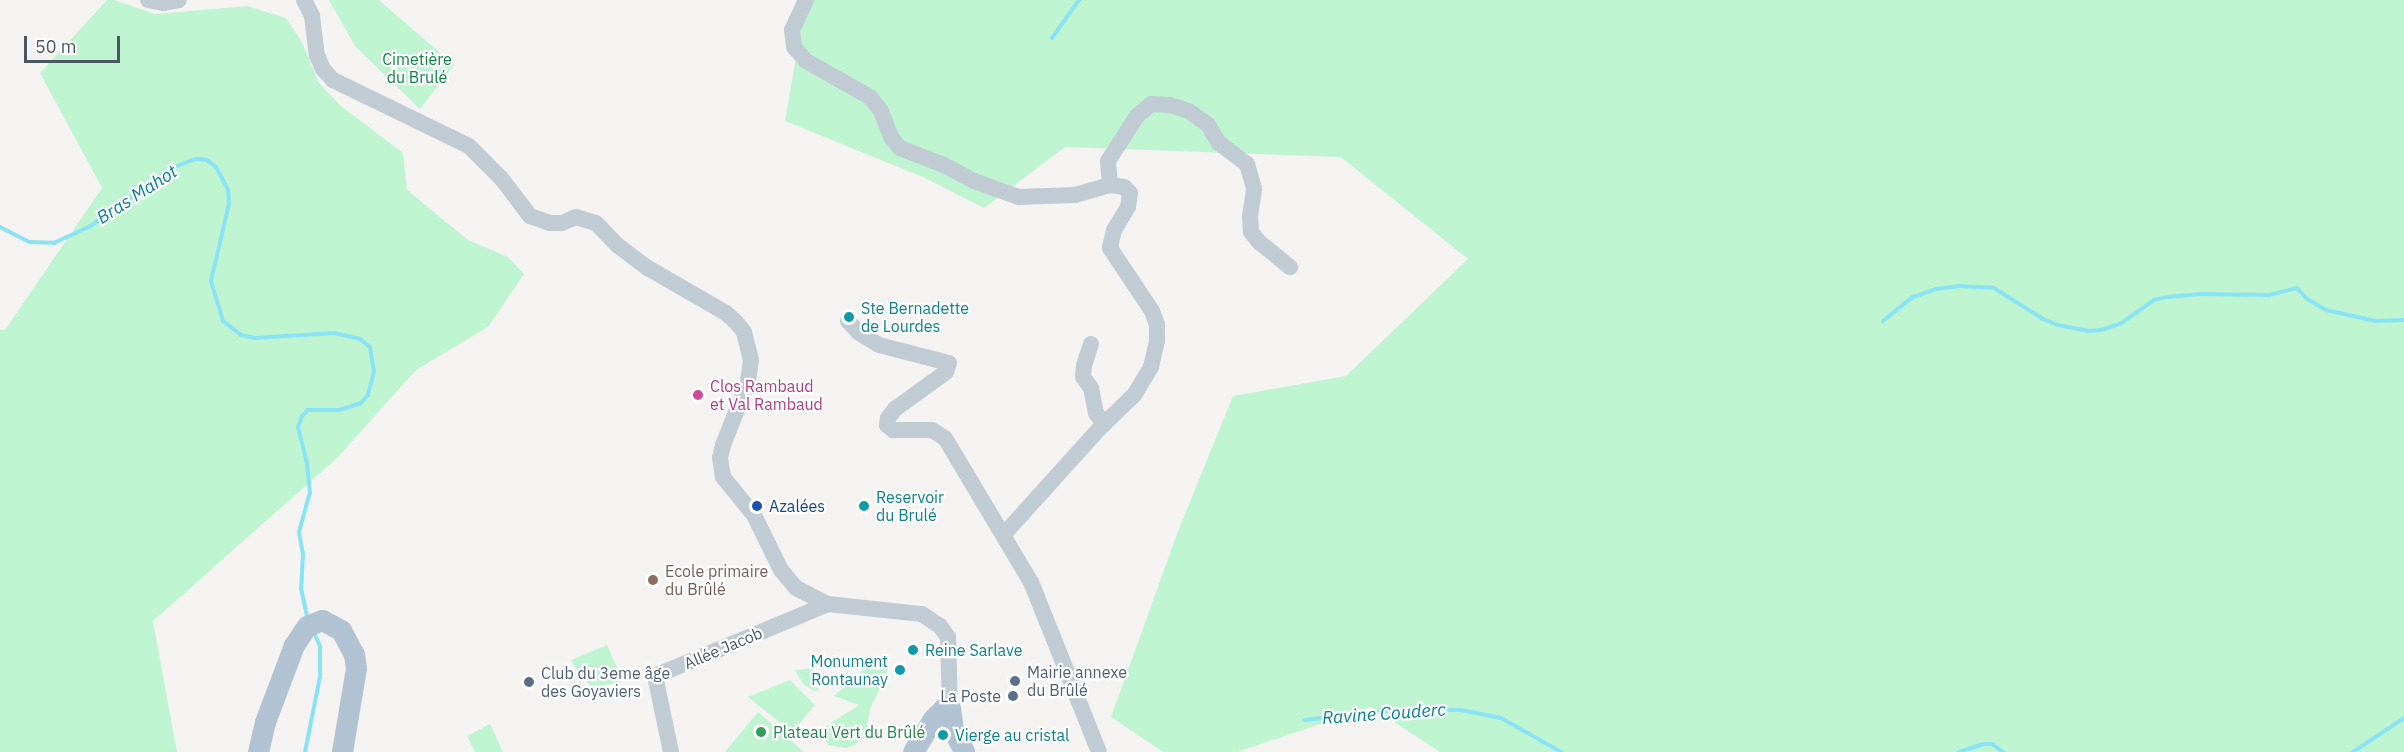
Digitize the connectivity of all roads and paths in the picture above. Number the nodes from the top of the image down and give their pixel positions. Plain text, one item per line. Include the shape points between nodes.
1 (148, 0) edge
2 (179, 0) edge
3 (304, 0) edge
4 (806, 0) edge
5 (1110, 185) junction
6 (1290, 267) dead end
7 (848, 321) dead end
8 (1090, 344) dead end
9 (1104, 424) junction
10 (1004, 534) junction
11 (828, 604) junction
12 (950, 708) junction
13 (258, 752) edge
14 (342, 752) edge
15 (671, 752) edge
16 (913, 752) edge
17 (964, 752) edge
18 (1099, 752) edge

1 - 2 street
3 - 11 street via 312,16 322,69 333,80 469,146 501,178 530,216 550,223 576,217 596,222 648,268 736,321 744,332 751,360 748,382 723,445 723,477 754,515 781,570 796,588
4 - 5 street via 792,30 794,46 806,61 870,97 900,148 1018,197 1075,195
5 - 6 street via 1108,161 1137,116 1151,104 1189,111 1208,124 1219,143 1247,164 1254,189 1251,232
5 - 9 street via 1124,187 1131,196 1112,236 1111,252 1152,311 1157,341 1142,385
7 - 10 street via 879,345 949,363 946,372 895,409 887,425 893,430 932,430 945,438
8 - 9 street via 1083,377
9 - 10 street
10 - 18 street via 1044,612
11 - 12 street via 922,614 934,620 948,637
11 - 15 street, Allée Jacob via 656,676
12 - 16 main road via 944,708 933,719
12 - 17 main road via 953,729
13 - 14 main road via 294,645 315,621 331,623 341,630 354,654 356,668

